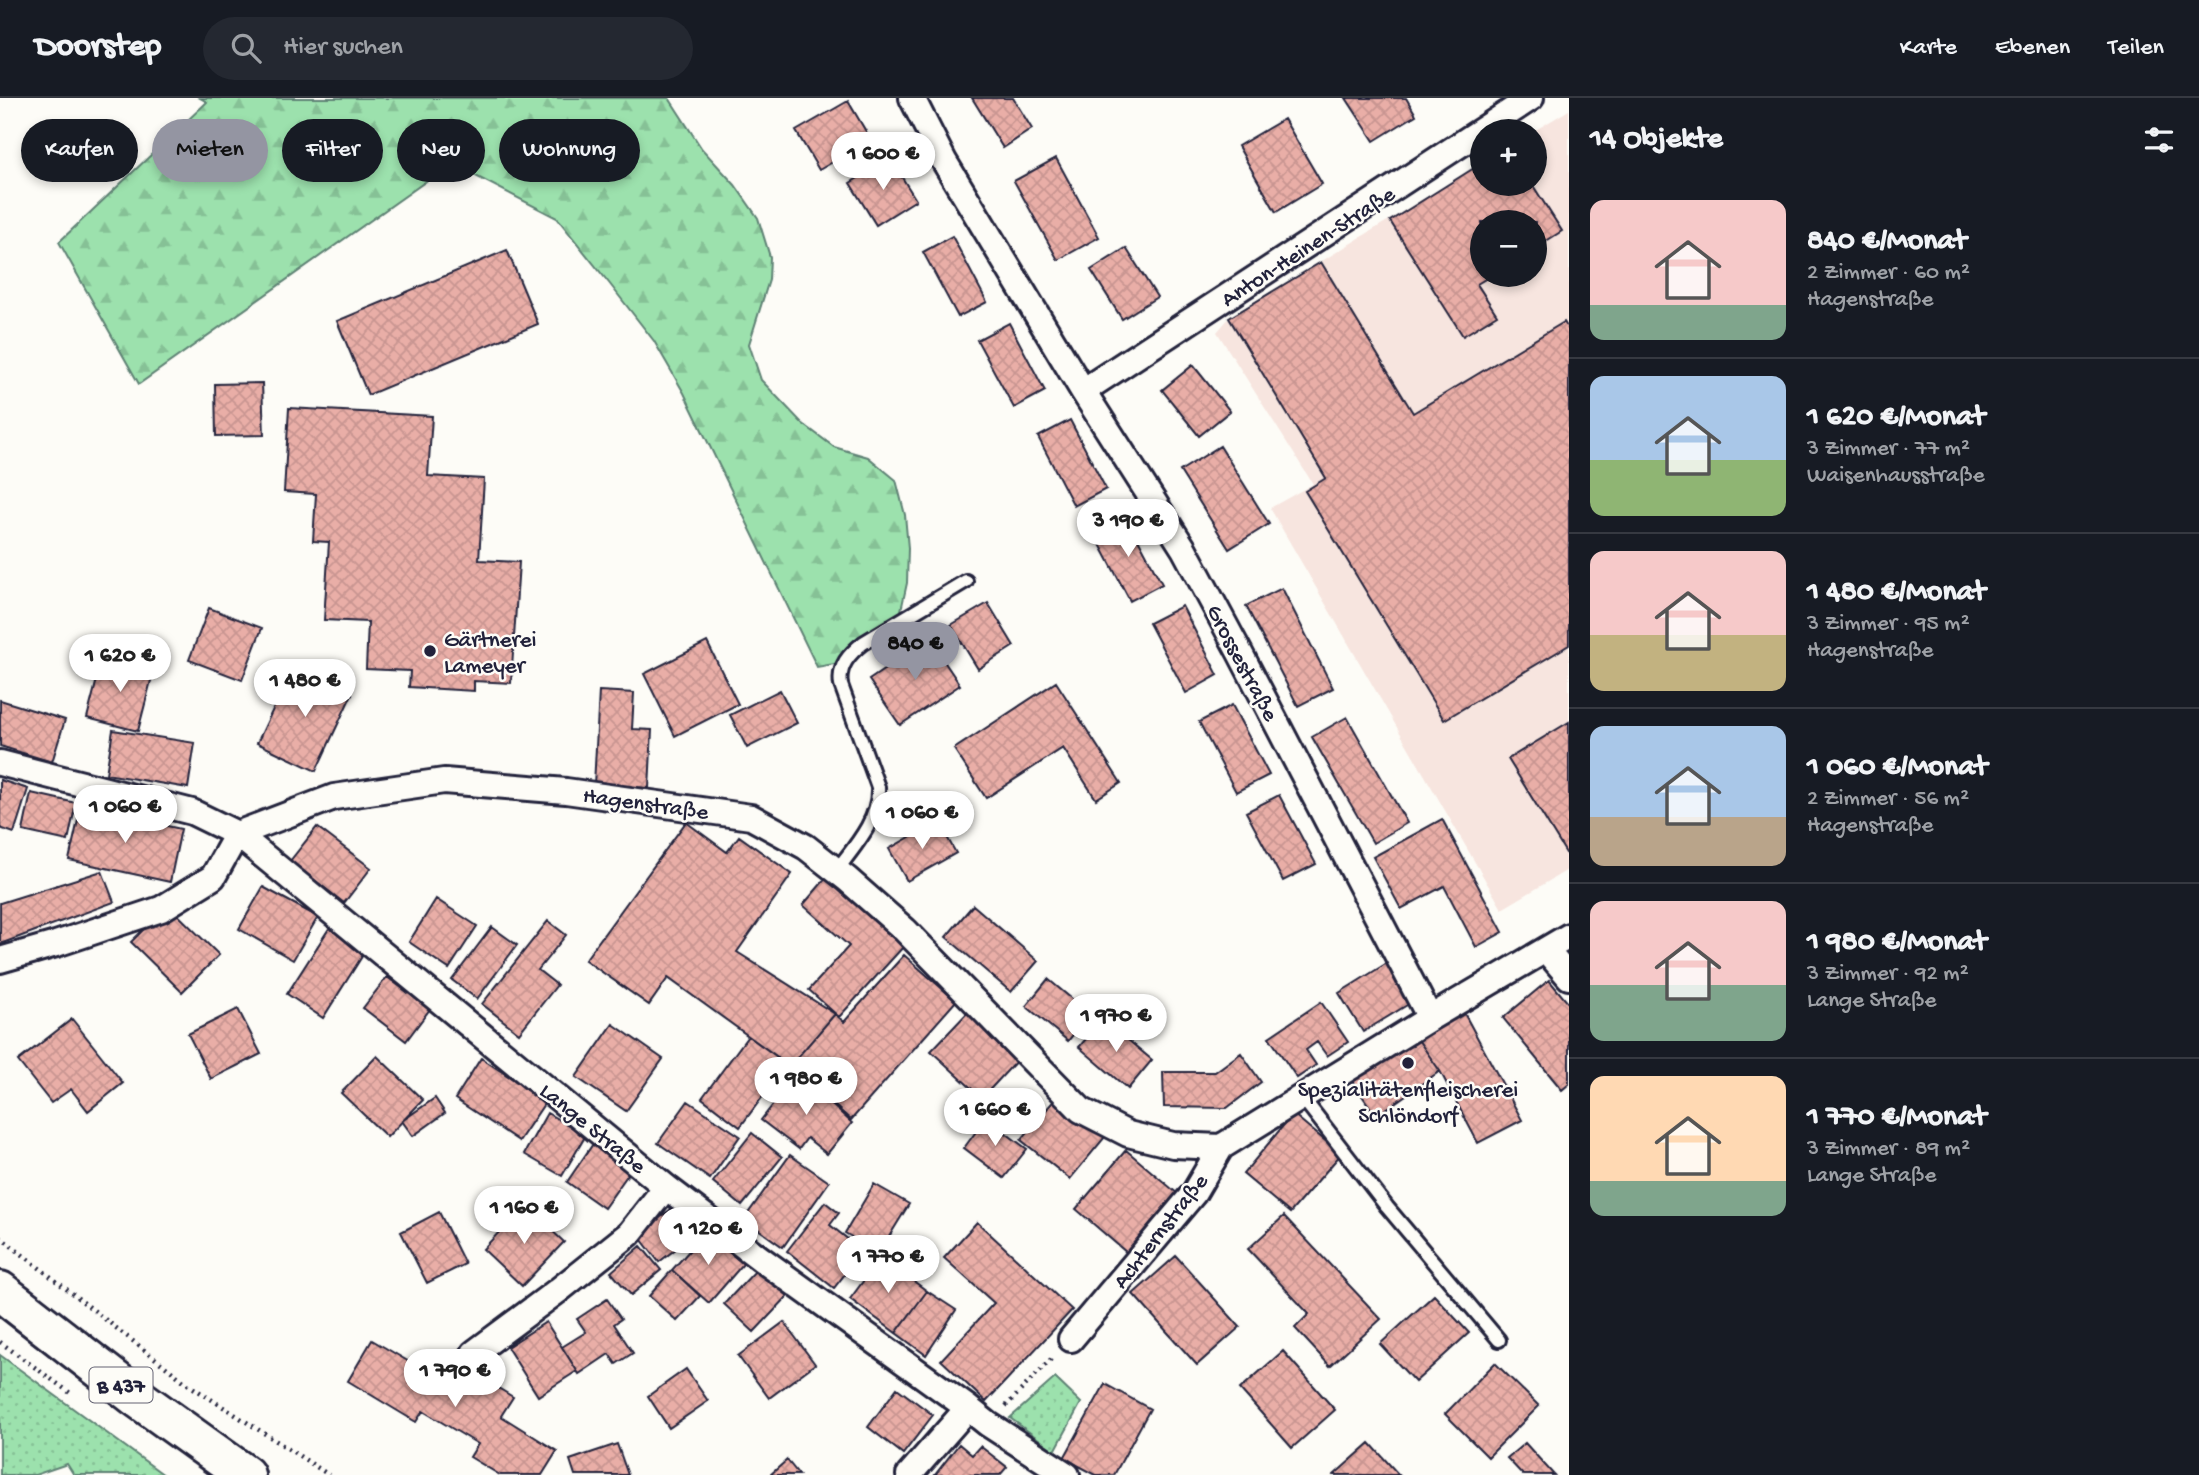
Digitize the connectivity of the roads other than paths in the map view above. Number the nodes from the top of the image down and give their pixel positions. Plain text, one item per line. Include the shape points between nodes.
1 (912, 98) edge
2 (1531, 98) edge
3 (1083, 391) junction
4 (967, 581) dead end
5 (0, 763) edge
6 (237, 834) junction
7 (836, 871) junction
8 (1569, 936) edge
9 (1546, 950) junction
10 (0, 960) edge
11 (1569, 977) edge
12 (1430, 1018) junction
13 (1302, 1097) junction
14 (1221, 1147) junction
15 (666, 1186) junction
16 (0, 1291) edge
17 (1071, 1339) road end
18 (1499, 1340) dead end
19 (474, 1353) dead end
20 (968, 1408) junction
21 (245, 1475) edge
22 (909, 1475) edge
23 (1067, 1475) edge

1 - 3 street, Grossestraße via 944,161
2 - 3 street, Anton-Heinen-Straße
3 - 12 street, Grossestraße via 1184,549
4 - 7 lane via 863,643 842,668 841,685 878,797 863,835
5 - 6 street, Lange Straße via 192,812
6 - 7 street, Hagenstraße via 334,797 444,781 566,791 751,817 806,847
6 - 10 street via 213,877 161,909
6 - 15 street, Lange Straße
7 - 14 street, Hagenstraße via 905,930 1081,1110 1128,1134 1173,1145
8 - 9 street, Achternstraße
9 - 11 street
9 - 12 street, Achternstraße
12 - 13 street, Achternstraße
13 - 14 street, Achternstraße
13 - 18 lane
14 - 17 street, Achternstraße via 1194,1193
15 - 19 street via 629,1234
15 - 20 street, Lange Straße
16 - 21 main road, B 437
20 - 22 street
20 - 23 street, Lange Straße

